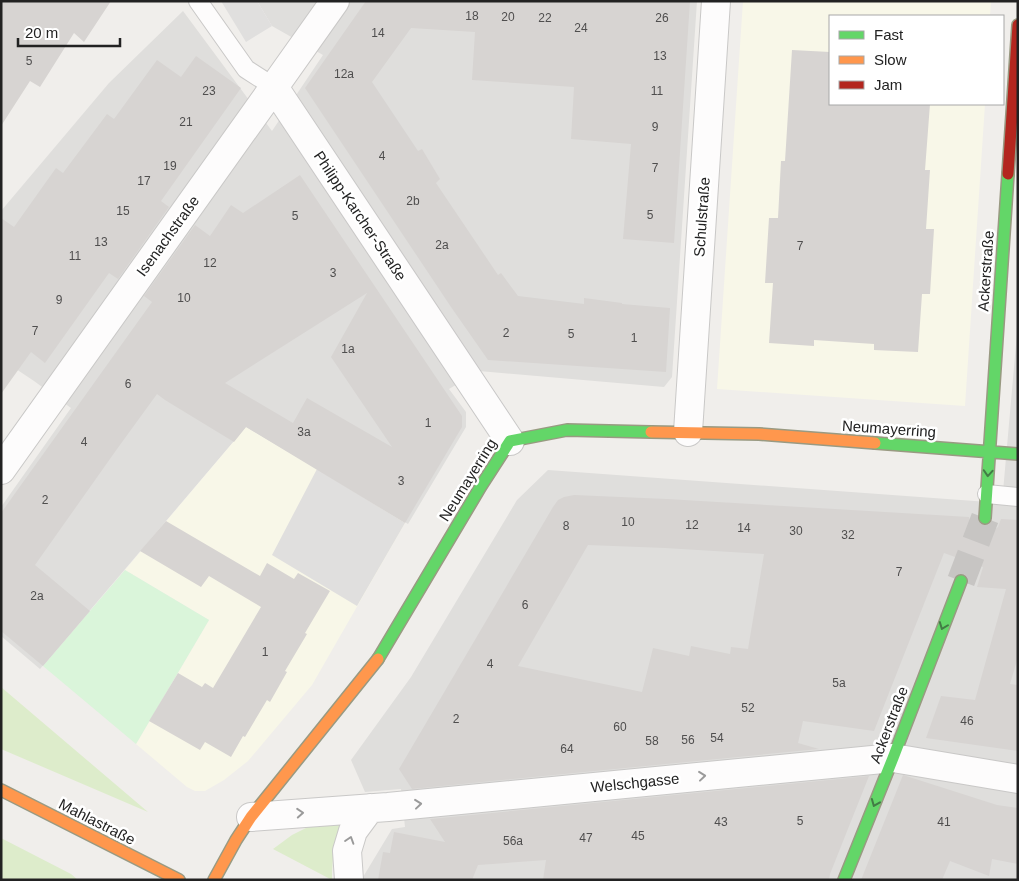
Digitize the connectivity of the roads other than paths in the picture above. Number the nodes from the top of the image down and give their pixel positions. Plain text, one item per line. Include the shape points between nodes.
1 (198, 1) edge
2 (334, 1) edge
3 (716, 1) edge
4 (1018, 25) edge
5 (274, 87) junction
6 (688, 432) junction
7 (510, 441) junction
8 (990, 452) junction
9 (1018, 454) edge
10 (1, 470) edge
11 (987, 494) junction
12 (1018, 497) edge
13 (985, 518) tunnel mouth
14 (961, 580) tunnel mouth
15 (893, 758) junction
16 (1018, 779) edge
17 (1, 790) edge
18 (370, 808) junction
19 (251, 817) junction
20 (179, 880) edge
21 (214, 880) edge
22 (349, 880) edge
23 (844, 880) edge

1 - 5 lane, Philipp-Karcher-Straße via 246,69
2 - 5 street, Isenachstraße
3 - 6 street, Schulstraße
4 - 8 street, Ackerstraße
5 - 7 street, Philipp-Karcher-Straße
5 - 10 street, Isenachstraße
6 - 7 street, Neumayerring via 567,430
6 - 8 street, Neumayerring via 759,434
7 - 19 street, Neumayerring via 377,660
8 - 9 street, Neumayerring
8 -> 11 street, Ackerstraße
11 - 12 lane
11 - 13 street, Ackerstraße
14 -> 15 street, Ackerstraße
15 - 16 street, Welschgasse
18 -> 15 street, Welschgasse
15 -> 23 street, Ackerstraße
17 - 20 street, Mahlastraße
19 -> 18 street, Welschgasse
22 -> 18 street via 346,851 353,831
19 - 21 street, Neumayerring

